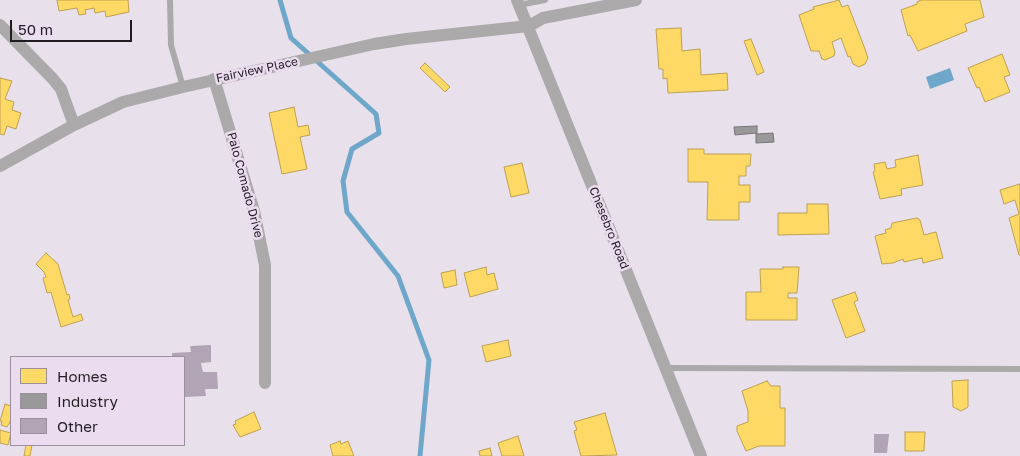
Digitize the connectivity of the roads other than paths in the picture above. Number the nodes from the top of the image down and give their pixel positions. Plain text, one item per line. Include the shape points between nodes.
1 (170, 0) edge
2 (545, 0) edge
3 (636, 0) edge
4 (518, 2) edge
5 (0, 25) edge
6 (529, 26) junction
7 (214, 79) junction
8 (183, 87) junction
9 (74, 124) junction
10 (0, 166) edge
11 (665, 368) junction
12 (1020, 369) edge
13 (265, 383) dead end
14 (701, 456) edge

1 - 8 lane via 171,45
2 - 4 lane
3 - 6 street, Fairview Place via 542,18
4 - 6 street, Chesebro Road
5 - 9 street via 54,78
6 - 7 street, Fairview Place via 406,39
6 - 11 street, Chesebro Road
7 - 8 street, Fairview Place
7 - 13 street, Palo Comado Drive via 254,211 265,265
8 - 9 street, Fairview Place via 123,102
9 - 10 street, Fairview Place
11 - 12 lane
11 - 14 street, Chesebro Road

